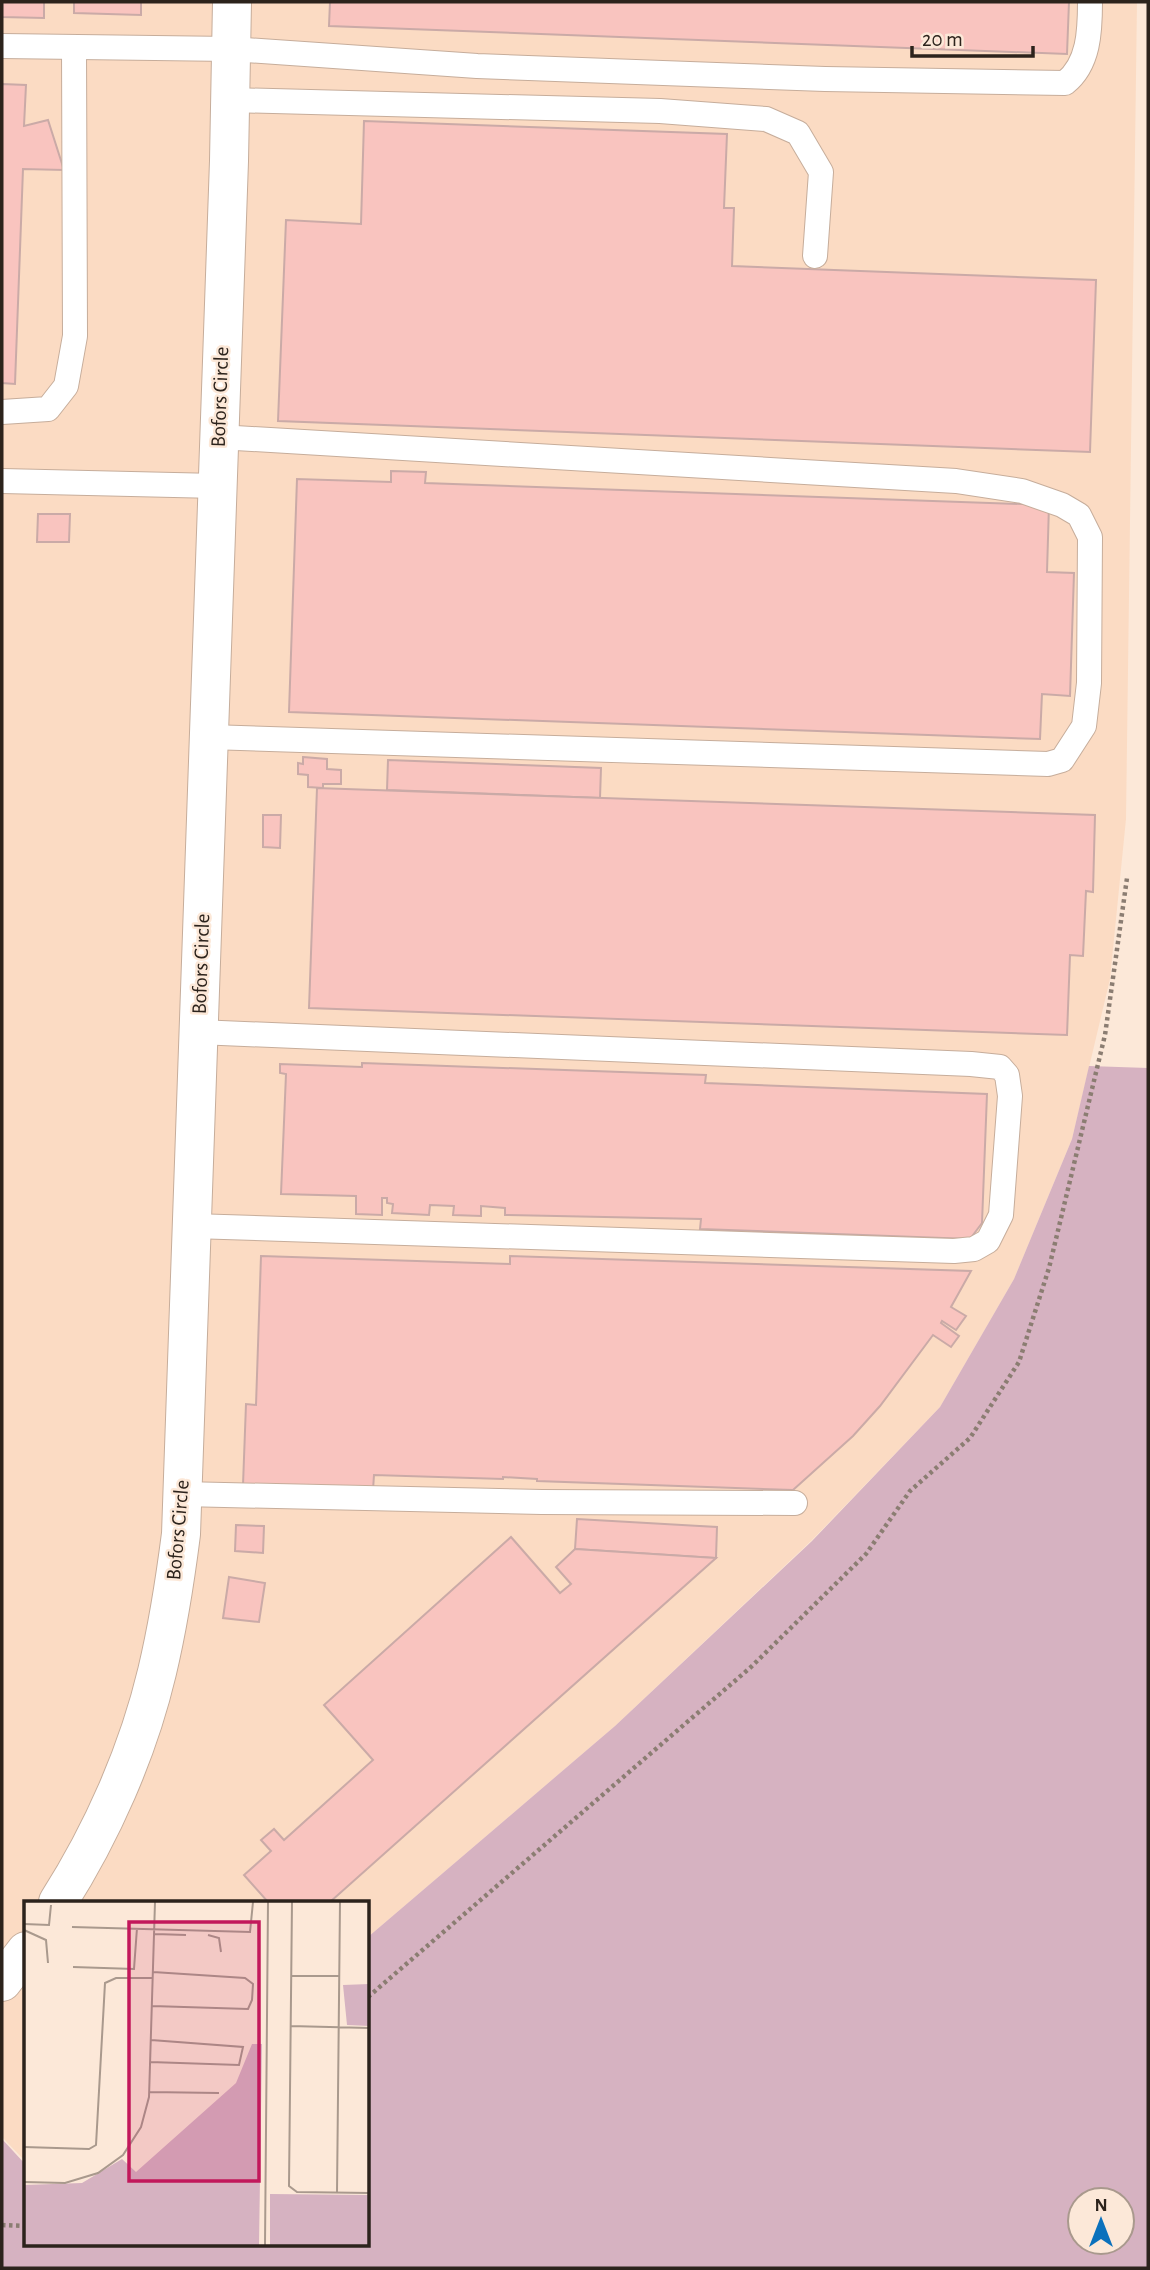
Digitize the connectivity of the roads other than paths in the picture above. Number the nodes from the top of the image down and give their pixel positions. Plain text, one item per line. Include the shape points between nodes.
1 (232, 2) edge
2 (1090, 2) edge
3 (2, 46) edge
4 (74, 47) junction
5 (231, 49) junction
6 (230, 100) junction
7 (815, 256) dead end
8 (2, 412) edge
9 (219, 437) junction
10 (2, 481) edge
11 (217, 486) junction
12 (209, 737) junction
13 (198, 1032) junction
14 (192, 1226) junction
15 (182, 1494) junction
16 (794, 1503) dead end
17 (59, 1901) edge
18 (24, 1954) edge
19 (2, 1982) edge

1 - 5 street, Bofors Circle
2 - 5 lane via 1084,58 1076,75 1065,83 477,66
3 - 4 lane
4 - 5 lane
4 - 8 lane via 75,336 66,386 48,409
5 - 6 street, Bofors Circle
6 - 7 lane via 660,111 766,119 798,133 821,172
6 - 9 street, Bofors Circle
9 - 11 street, Bofors Circle
9 - 12 lane via 956,481 1022,491 1079,515 1090,537 1089,683 1084,726 1062,760 1048,764
10 - 11 lane
11 - 12 street, Bofors Circle
12 - 13 street, Bofors Circle
13 - 14 street, Bofors Circle
13 - 14 lane via 971,1064 1000,1067 1007,1075 1010,1096 1001,1215 988,1241 974,1249
14 - 15 street, Bofors Circle
15 - 16 lane
15 - 17 street, Bofors Circle via 172,1603 153,1686 113,1797
18 - 19 street

